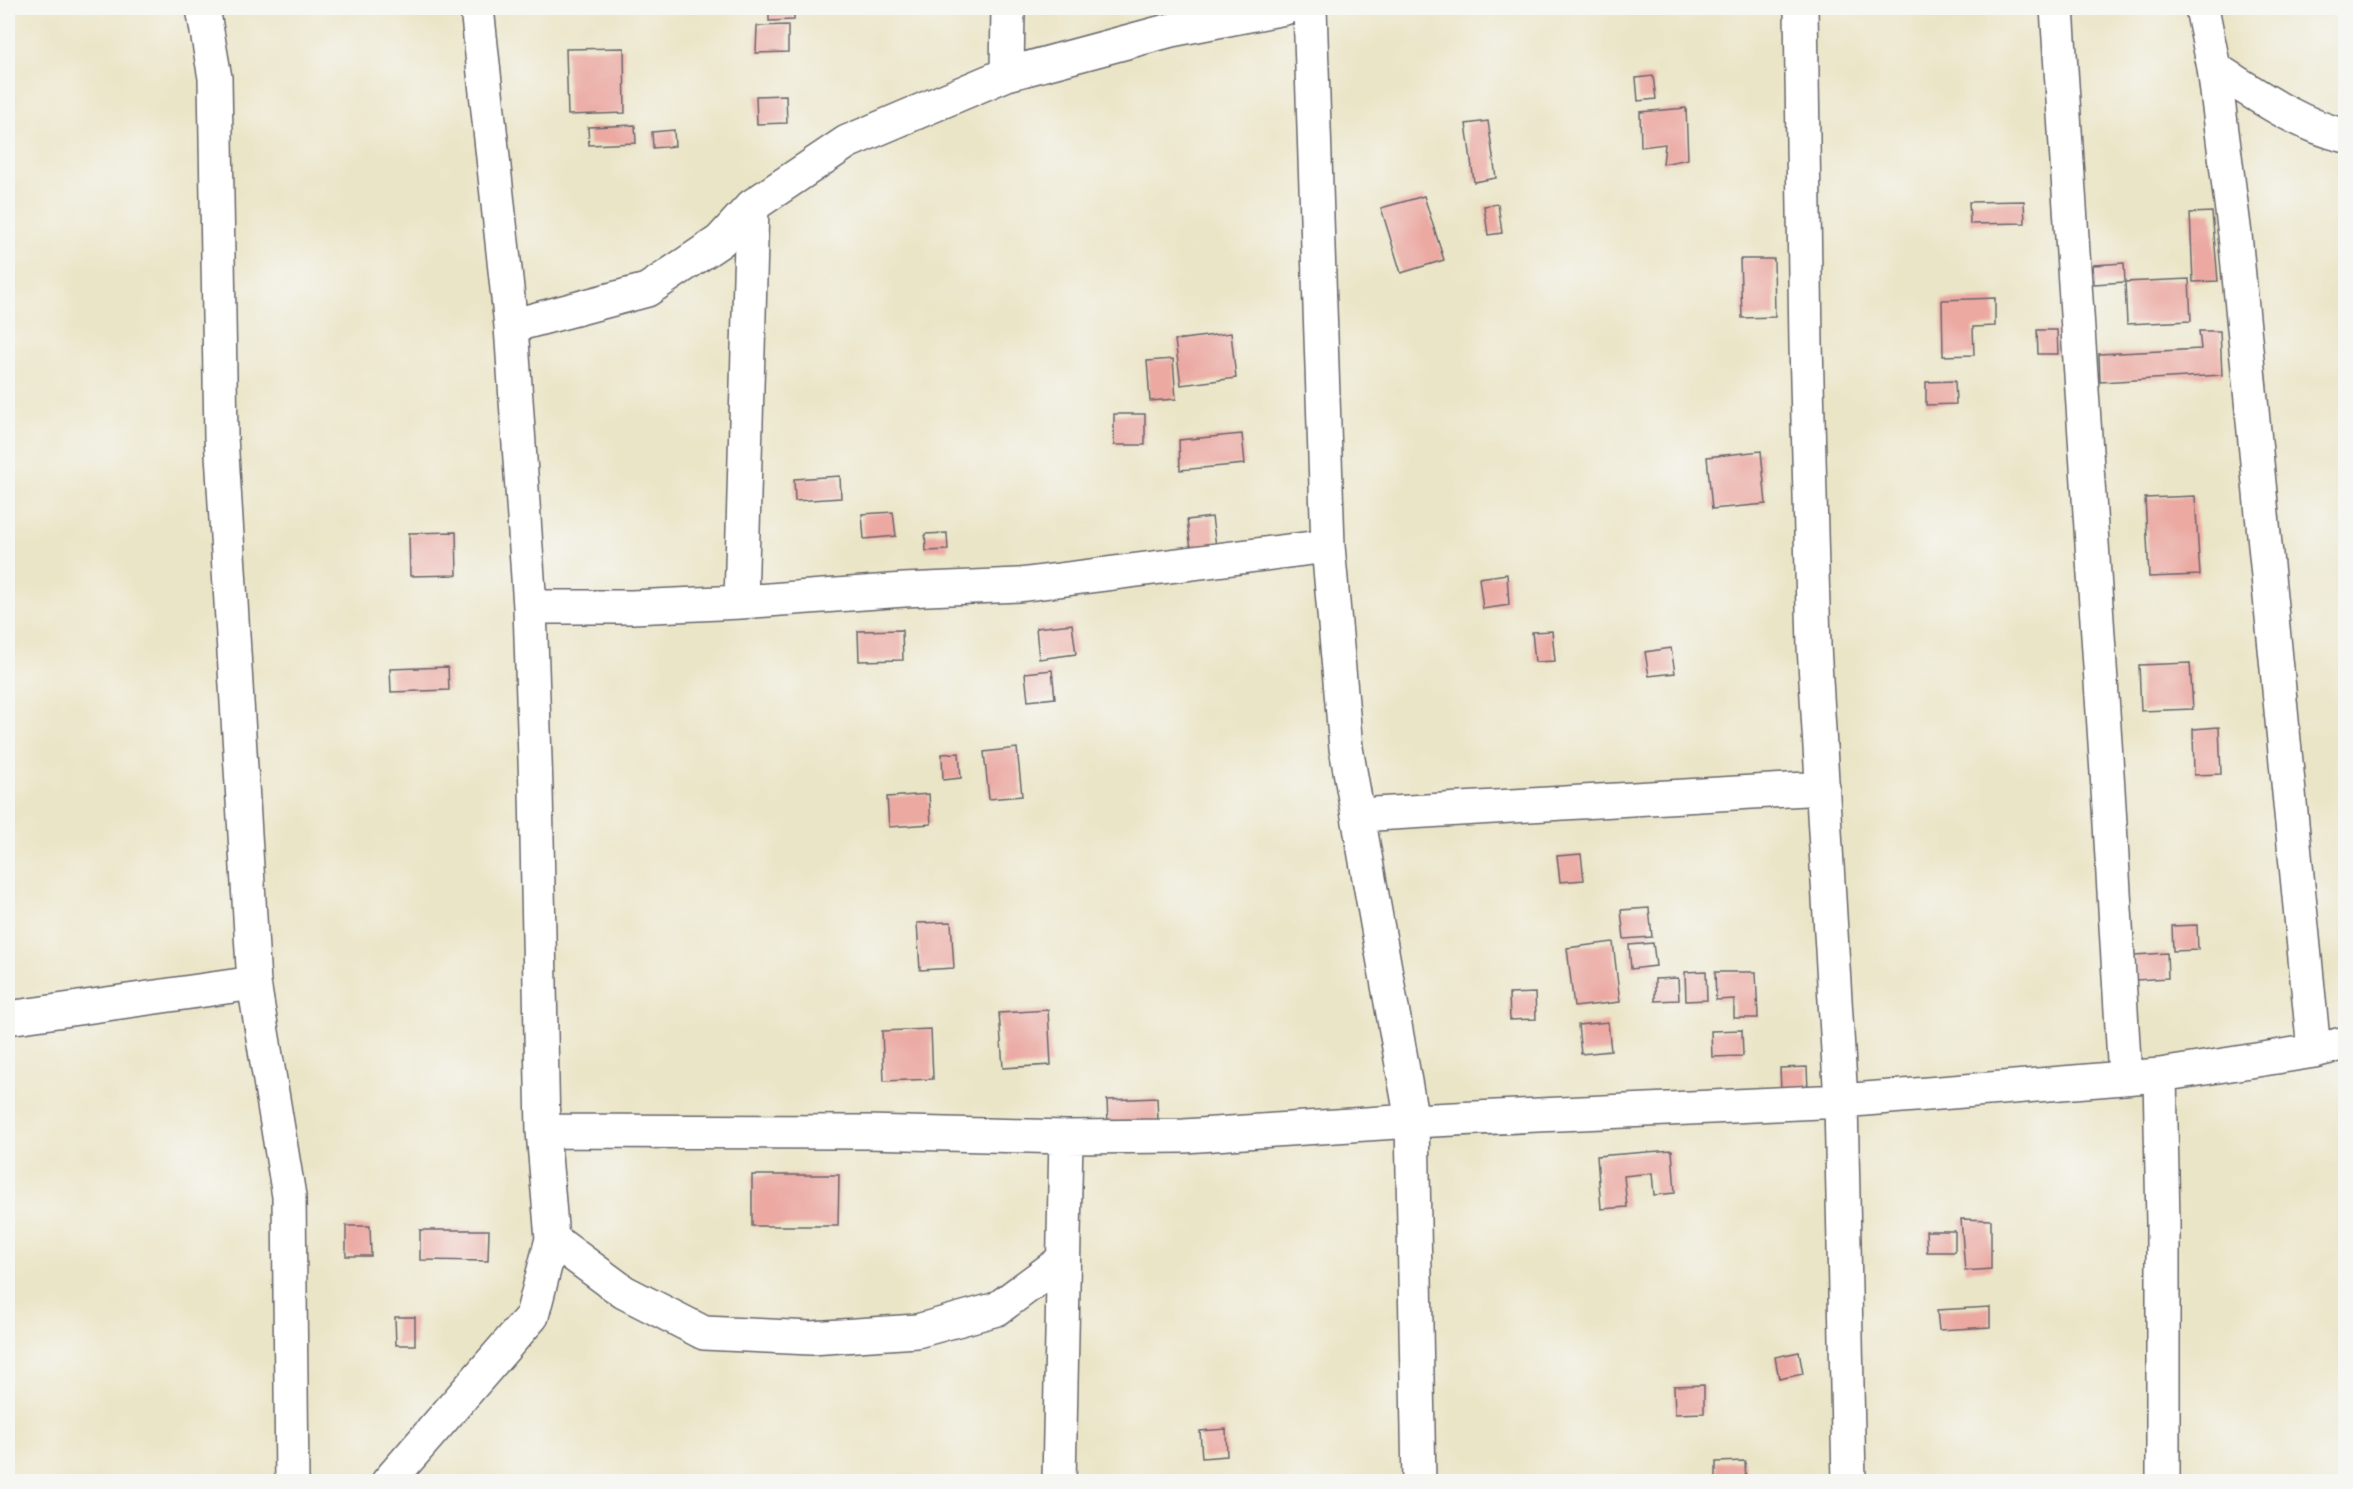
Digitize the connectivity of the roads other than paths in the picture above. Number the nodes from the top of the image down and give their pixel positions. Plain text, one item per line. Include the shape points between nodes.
1 (203, 8) edge
2 (477, 8) edge
3 (1008, 8) edge
4 (1285, 8) edge
5 (1310, 8) edge
6 (1801, 8) edge
7 (2057, 8) edge
8 (2202, 8) edge
9 (2214, 69) junction
10 (1007, 74) junction
11 (2346, 136) edge
12 (753, 206) junction
13 (511, 326) junction
14 (1328, 546) junction
15 (741, 602) junction
16 (530, 607) junction
17 (1823, 788) junction
18 (1358, 815) junction
19 (254, 983) junction
20 (8, 1017) edge
21 (2346, 1043) edge
22 (2314, 1051) junction
23 (2160, 1075) junction
24 (2125, 1078) junction
25 (1841, 1101) junction
26 (1412, 1121) junction
27 (543, 1131) junction
28 (1066, 1137) junction
29 (552, 1239) junction
30 (1063, 1260) junction
31 (292, 1482) edge
32 (388, 1482) edge
33 (1059, 1482) edge
34 (1419, 1482) edge
35 (1849, 1482) edge
36 (2163, 1482) edge

1 - 19 street via 215,78 221,437
2 - 13 street
3 - 10 street
4 - 10 street via 1171,30
5 - 14 street
6 - 17 street via 1814,646
7 - 24 street
8 - 9 street
9 - 11 street via 2277,108
9 - 22 street via 2235,235
10 - 12 street via 847,142
12 - 13 street via 720,242 647,290
12 - 15 street
13 - 16 street
14 - 15 street via 1019,585
14 - 18 street via 1346,748
15 - 16 street
16 - 27 street
17 - 18 street
17 - 25 street
18 - 26 street
19 - 20 street
19 - 31 street via 289,1196
21 - 22 street
22 - 23 street
23 - 24 street
23 - 36 street
24 - 25 street
25 - 26 street
25 - 35 street
26 - 28 street via 1184,1136
26 - 34 street
27 - 28 street via 867,1131
27 - 29 street
28 - 30 street
29 - 30 street via 624,1292 704,1334 811,1338 917,1331 997,1309
29 - 32 street via 532,1316
30 - 33 street

